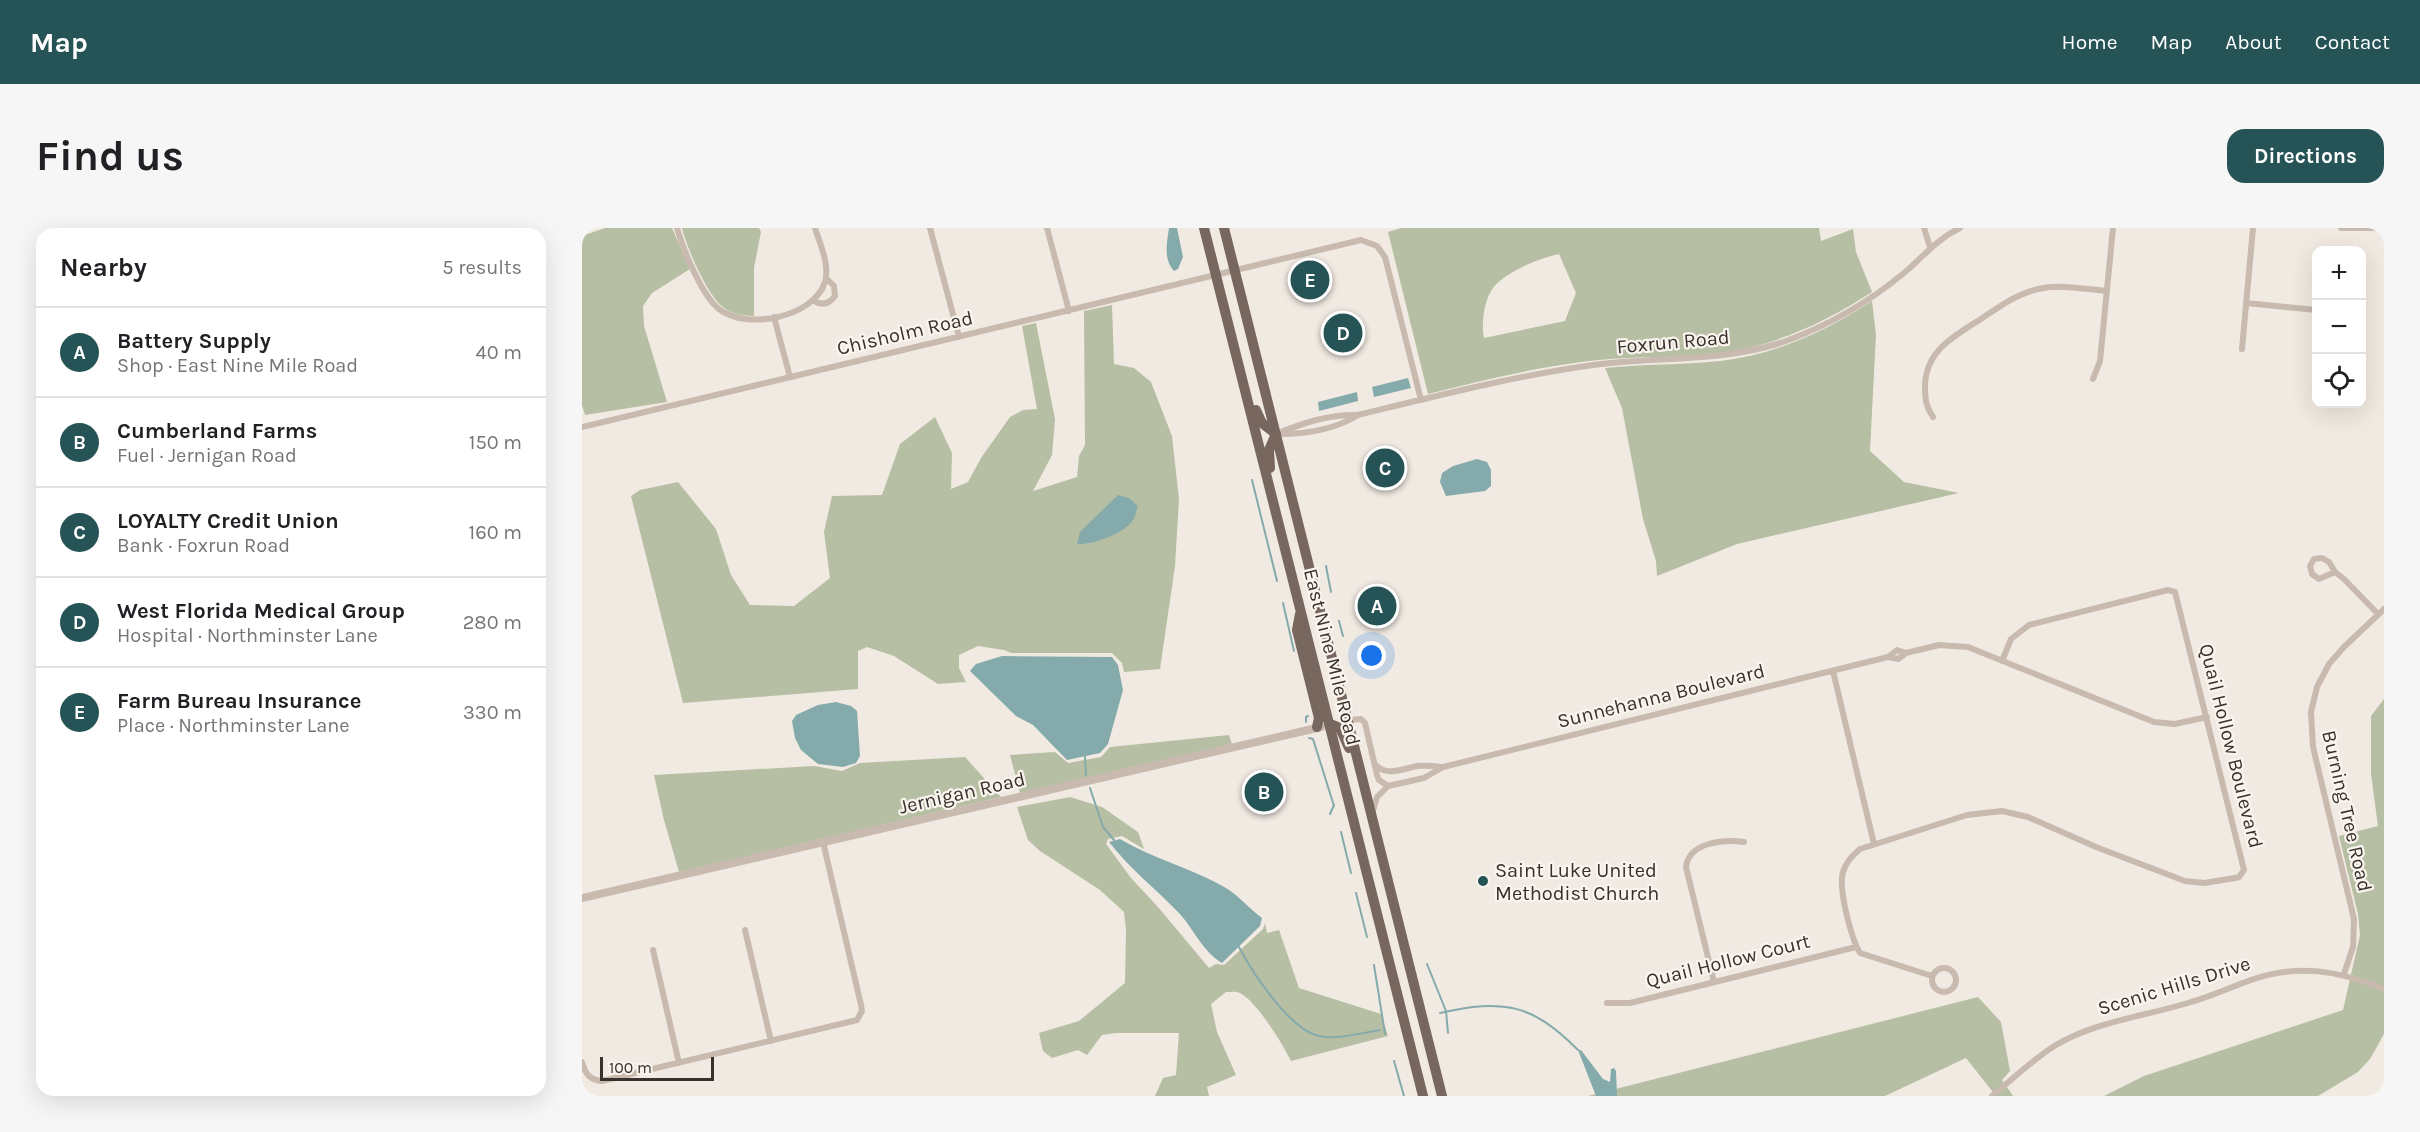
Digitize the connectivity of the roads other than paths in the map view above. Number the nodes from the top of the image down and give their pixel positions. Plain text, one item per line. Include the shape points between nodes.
1 (677, 228) edge
2 (815, 228) edge
3 (930, 228) edge
4 (1047, 228) edge
5 (1204, 228) edge
6 (1224, 228) edge
7 (1924, 228) edge
8 (1960, 228) edge
9 (2113, 228) edge
10 (2253, 228) edge
11 (2341, 228) edge
12 (2373, 228) edge
13 (1930, 247) junction
14 (1234, 270) junction
15 (1216, 275) junction
16 (826, 278) junction
17 (2107, 291) junction
18 (814, 301) junction
19 (2246, 303) junction
20 (1224, 305) junction
21 (2312, 310) edge
22 (1069, 311) junction
23 (774, 317) junction
24 (958, 337) junction
25 (2242, 349) dead end
26 (790, 377) junction
27 (2093, 380) dead end
28 (1421, 400) junction
29 (1358, 415) junction
30 (1933, 417) dead end
31 (582, 427) edge
32 (1276, 434) junction
33 (2335, 572) dead end
34 (1296, 590) junction
35 (1301, 608) junction
36 (2384, 609) edge
37 (2378, 614) junction
38 (2002, 661) junction
39 (1833, 671) junction
40 (2207, 717) junction
41 (1348, 720) junction
42 (1330, 724) junction
43 (1317, 728) junction
44 (1376, 765) junction
45 (1443, 767) junction
46 (1388, 786) junction
47 (1372, 815) junction
48 (823, 842) junction
49 (1744, 842) dead end
50 (1874, 844) junction
51 (1391, 890) junction
52 (582, 898) edge
53 (745, 930) dead end
54 (1856, 947) junction
55 (653, 950) dead end
56 (2344, 974) junction
57 (1932, 976) junction
58 (1714, 982) junction
59 (2384, 989) edge
60 (1607, 1003) dead end
61 (771, 1041) junction
62 (582, 1062) edge
63 (679, 1063) junction
64 (1423, 1096) edge
65 (1442, 1096) edge
66 (1992, 1096) edge

1 - 23 street via 714,305 738,319 760,321
2 - 16 street
3 - 24 street
4 - 22 street
5 - 15 main road, East Nine Mile Road
6 - 14 main road, East Nine Mile Road
7 - 13 street
8 - 13 street, Foxrun Road
9 - 17 street
10 - 19 street
11 - 12 street
13 - 28 street, Foxrun Road via 1904,272 1852,310 1771,345 1721,357 1596,364
14 - 15 street, Chisholm Road
14 - 28 street, Chisholm Road via 1361,240 1377,246 1385,257
14 - 32 main road, East Nine Mile Road
15 - 20 main road, East Nine Mile Road
15 - 22 street, Chisholm Road
16 - 18 street
16 - 18 street via 834,286 834,296 827,303
17 - 27 street via 2100,361
17 - 30 street via 2062,287 2027,292 1949,340 1931,361 1925,380 1927,408
18 - 23 street
19 - 21 street
19 - 25 street
20 - 32 main road via 1233,318 1257,413 1262,423
20 - 34 main road, East Nine Mile Road
22 - 24 street, Chisholm Road
23 - 26 street
24 - 26 street, Chisholm Road
26 - 31 street, Chisholm Road
28 - 29 street, Foxrun Road
29 - 32 street, Foxrun Road via 1303,423
29 - 32 street, Foxrun Road via 1338,426 1302,434
32 - 34 main road via 1269,462
32 - 41 main road, East Nine Mile Road
33 - 37 street
34 - 35 main road, East Nine Mile Road
35 - 42 main road, East Nine Mile Road
35 - 43 main road via 1297,630 1316,706
36 - 37 street, Burning Tree Road
37 - 56 street, Burning Tree Road via 2329,664 2317,687 2311,712 2313,747 2354,919 2353,947
38 - 39 street, Sunnehanna Boulevard via 1968,647 1939,645 1906,653 1897,651 1888,657
38 - 40 street, Sunnehanna Boulevard via 2159,723
38 - 40 street, Quail Hollow Boulevard via 2011,639 2029,625 2173,590 2178,596
39 - 45 street, Sunnehanna Boulevard
39 - 50 street
40 - 50 street, Quail Hollow Boulevard via 2243,866 2242,874 2235,878 2204,883 2185,881 2028,817 2002,811 1967,815
41 - 42 street, Jernigan Road
41 - 44 street via 1361,719 1365,723
41 - 47 main road, East Nine Mile Road
42 - 43 street, Jernigan Road
42 - 51 main road via 1340,728 1347,742 1380,873
42 - 64 main road, East Nine Mile Road
43 - 48 street, Jernigan Road
44 - 45 street, Sunnehanna Boulevard via 1389,772 1419,766
44 - 46 street via 1379,780
45 - 46 street, Sunnehanna Boulevard via 1424,778
46 - 47 street via 1377,797
47 - 51 main road, East Nine Mile Road
48 - 52 street, Jernigan Road
48 - 61 street via 862,1011 853,1022
49 - 58 street via 1725,841 1699,848 1687,861
50 - 54 street, Quail Hollow Boulevard via 1853,855 1842,878
51 - 65 main road, East Nine Mile Road
53 - 61 street
54 - 57 street via 1866,956
54 - 58 street, Quail Hollow Court
55 - 63 street
56 - 59 street, Scenic Hills Drive
56 - 66 street, Scenic Hills Drive via 2299,970 2267,975 2200,1000 2092,1029 2056,1045
57 - 57 street via 1934,986 1941,992 1951,991 1956,985 1956,976 1948,969
58 - 60 street, Quail Hollow Court via 1630,1003
61 - 63 street
62 - 63 street via 587,1075 602,1081

